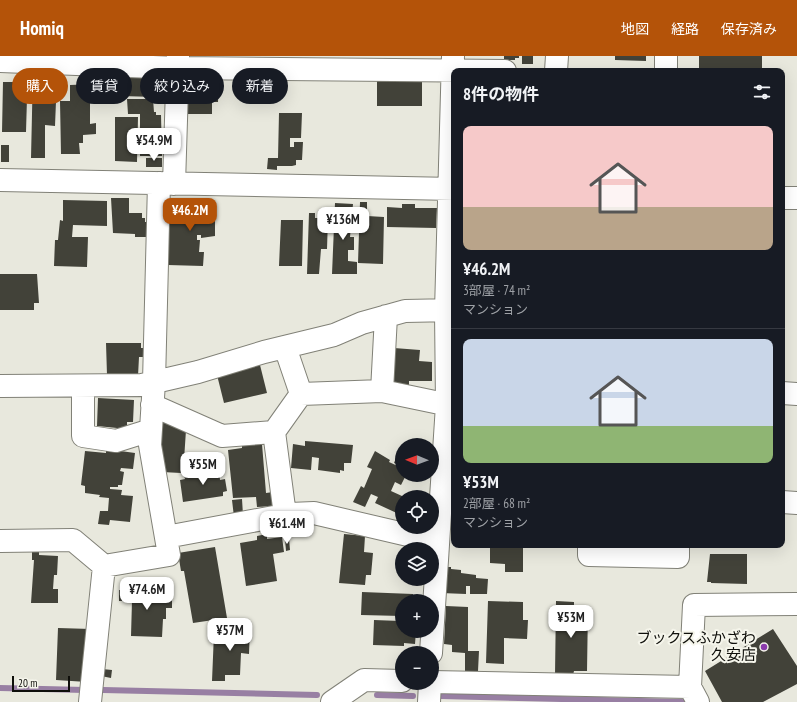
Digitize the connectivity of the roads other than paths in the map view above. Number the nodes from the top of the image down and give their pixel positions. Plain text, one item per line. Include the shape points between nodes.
1 (557, 56) edge
2 (666, 56) edge
3 (0, 61) edge
4 (178, 62) edge
5 (453, 63) edge
6 (486, 68) edge
7 (556, 68) edge
8 (666, 68) edge
9 (0, 180) edge
10 (166, 184) junction
11 (451, 189) edge
12 (785, 198) edge
13 (797, 198) edge
14 (450, 311) edge
15 (386, 316) junction
16 (285, 347) junction
17 (154, 382) junction
18 (0, 386) edge
19 (83, 386) junction
20 (382, 391) junction
21 (785, 393) edge
22 (301, 394) junction
23 (797, 394) edge
24 (152, 404) junction
25 (451, 405) edge
26 (151, 430) junction
27 (274, 432) junction
28 (449, 471) edge
29 (785, 502) edge
30 (797, 503) edge
31 (285, 515) junction
32 (166, 537) junction
33 (0, 541) edge
34 (438, 542) joint
35 (589, 548) edge
36 (678, 548) edge
37 (104, 566) junction
38 (436, 586) edge
39 (797, 604) edge
40 (432, 646) edge
41 (395, 681) edge
42 (439, 682) edge
43 (430, 690) edge
44 (694, 695) edge
45 (90, 702) edge
46 (332, 702) edge
47 (429, 702) edge

1 - 7 street
2 - 8 street
3 - 4 street
4 - 5 street
4 - 10 street
5 - 6 street
9 - 10 street
10 - 11 street
10 - 17 street
11 - 14 street
12 - 13 street
14 - 15 street via 405,311
14 - 25 street
15 - 16 street via 334,335
15 - 20 street
16 - 17 street
16 - 22 street
17 - 19 street via 142,385
17 - 24 street
18 - 19 street
19 - 26 street via 83,436 116,440
20 - 22 street
20 - 25 street
21 - 23 street
22 - 27 street
24 - 26 street
24 - 27 street via 222,436
25 - 28 street
26 - 32 street via 150,445
27 - 31 street
28 - 34 street
29 - 30 street
31 - 32 street
31 - 34 street via 314,513
32 - 37 street via 169,555
33 - 37 street via 74,540
35 - 36 street via 589,555 678,557
37 - 45 street
38 - 40 street
39 - 44 street via 694,605
41 - 46 street via 364,680
42 - 44 street
43 - 47 street

